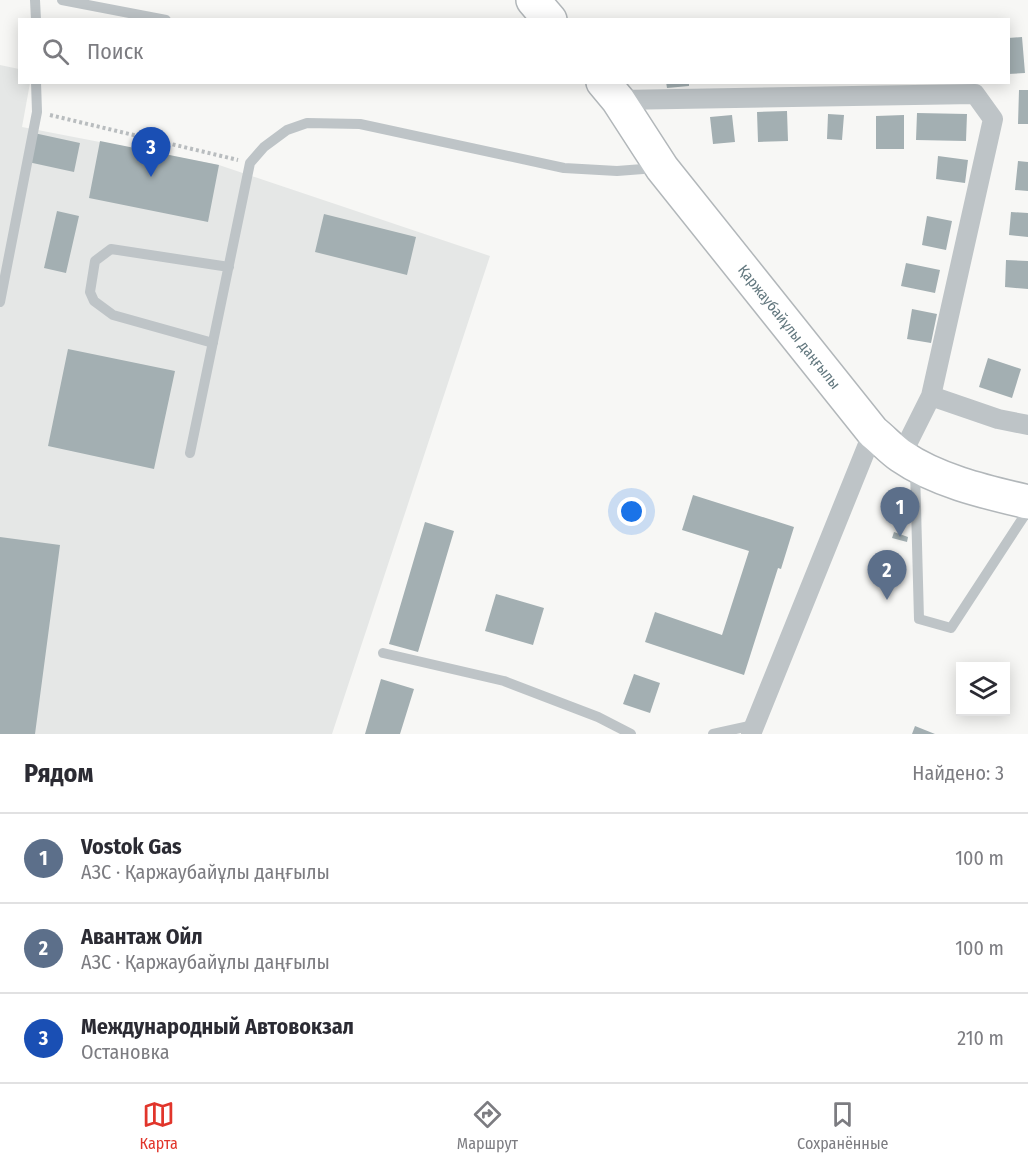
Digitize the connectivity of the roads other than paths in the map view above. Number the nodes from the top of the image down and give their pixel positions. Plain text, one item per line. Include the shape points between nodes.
1 (36, 0) edge
2 (62, 0) edge
3 (533, 0) edge
4 (36, 18) edge
5 (156, 18) edge
6 (548, 18) edge
7 (36, 84) edge
8 (610, 92) edge
9 (662, 168) junction
10 (229, 267) junction
11 (0, 302) edge
12 (213, 343) junction
13 (931, 396) junction
14 (1028, 425) edge
15 (873, 432) junction
16 (190, 453) dead end
17 (908, 460) junction
18 (1028, 502) edge
19 (1028, 510) edge
20 (383, 653) dead end
21 (752, 729) edge
22 (631, 734) edge
23 (713, 734) edge

1 - 4 lane
2 - 5 lane
3 - 6 highway
7 - 11 lane via 37,112
8 - 9 highway, Қаржаубайұлы даңғылы
8 - 13 street via 975,94 993,119
9 - 10 lane via 564,168 360,124 308,123 287,130 264,147 250,164
9 - 15 highway, Қаржаубайұлы даңғылы
10 - 12 lane
10 - 12 lane via 111,249 95,261 90,292 102,308 113,315
12 - 16 lane
13 - 14 street
13 - 17 street
15 - 17 highway, Қаржаубайұлы даңғылы
15 - 21 street
17 - 18 highway, Қаржаубайұлы даңғылы via 963,484
17 - 19 lane via 919,618 951,628
20 - 22 lane via 504,681
21 - 23 lane

